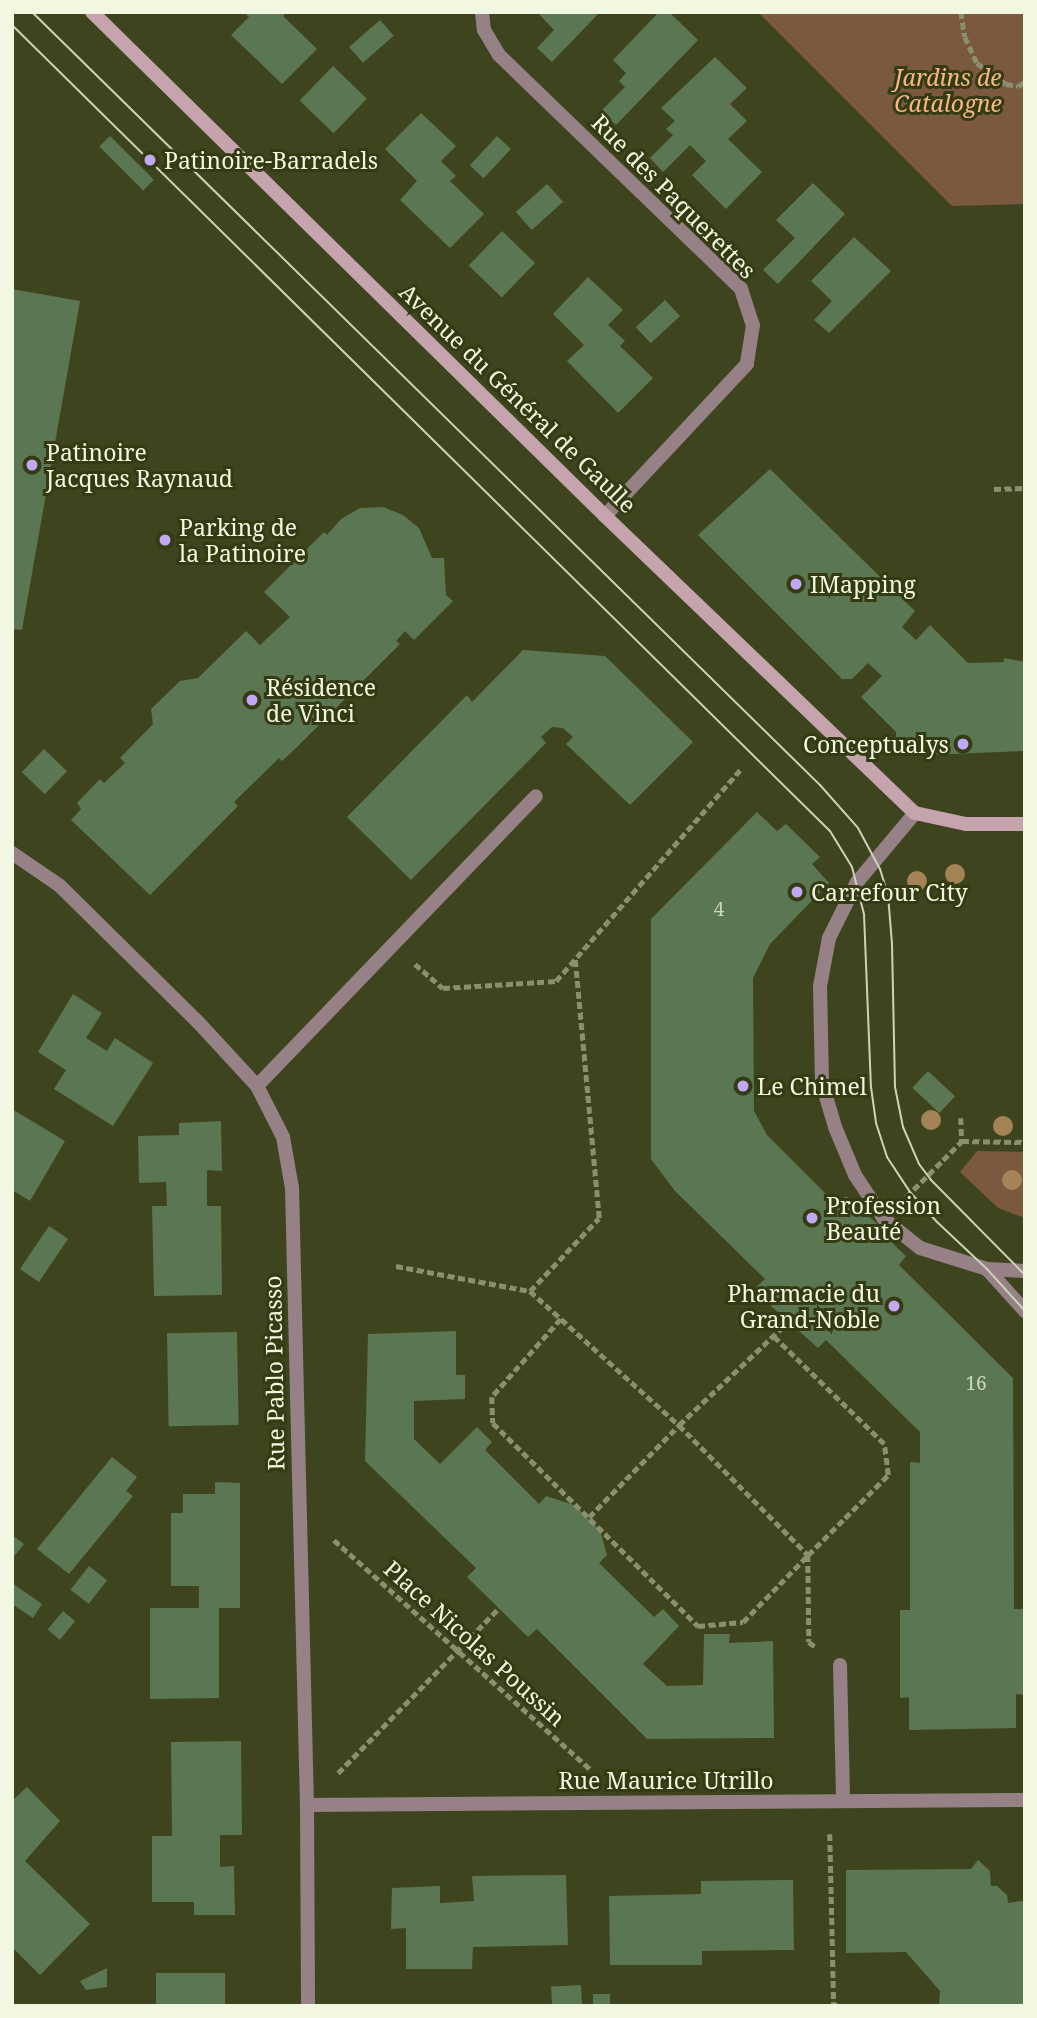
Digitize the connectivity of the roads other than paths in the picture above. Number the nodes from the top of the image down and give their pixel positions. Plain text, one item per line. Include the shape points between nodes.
1 (92, 12) edge
2 (482, 12) edge
3 (605, 516) junction
4 (536, 796) dead end
5 (915, 813) junction
6 (1025, 824) edge
7 (12, 853) edge
8 (257, 1086) junction
9 (987, 1269) junction
10 (1025, 1271) edge
11 (1025, 1311) edge
12 (840, 1665) road end
13 (1025, 1800) edge
14 (836, 1802) junction
15 (307, 1805) junction
16 (308, 2006) edge

1 - 3 street, Avenue du Général de Gaulle
2 - 3 street, Rue des Paquerettes via 484,30 499,55 740,289 753,325 747,364
3 - 5 street, Avenue du Général de Gaulle
4 - 8 street
5 - 6 street via 965,824
5 - 9 street via 866,870 830,938 820,986 822,1083 855,1175 884,1219 920,1248
7 - 8 street, Rue Pablo Picasso via 60,886
8 - 15 street, Rue Pablo Picasso via 283,1137 292,1188
9 - 10 street
9 - 11 street
12 - 14 street
13 - 14 street, Rue Maurice Utrillo
14 - 15 street, Rue Maurice Utrillo
15 - 16 street, Rue Pablo Picasso

